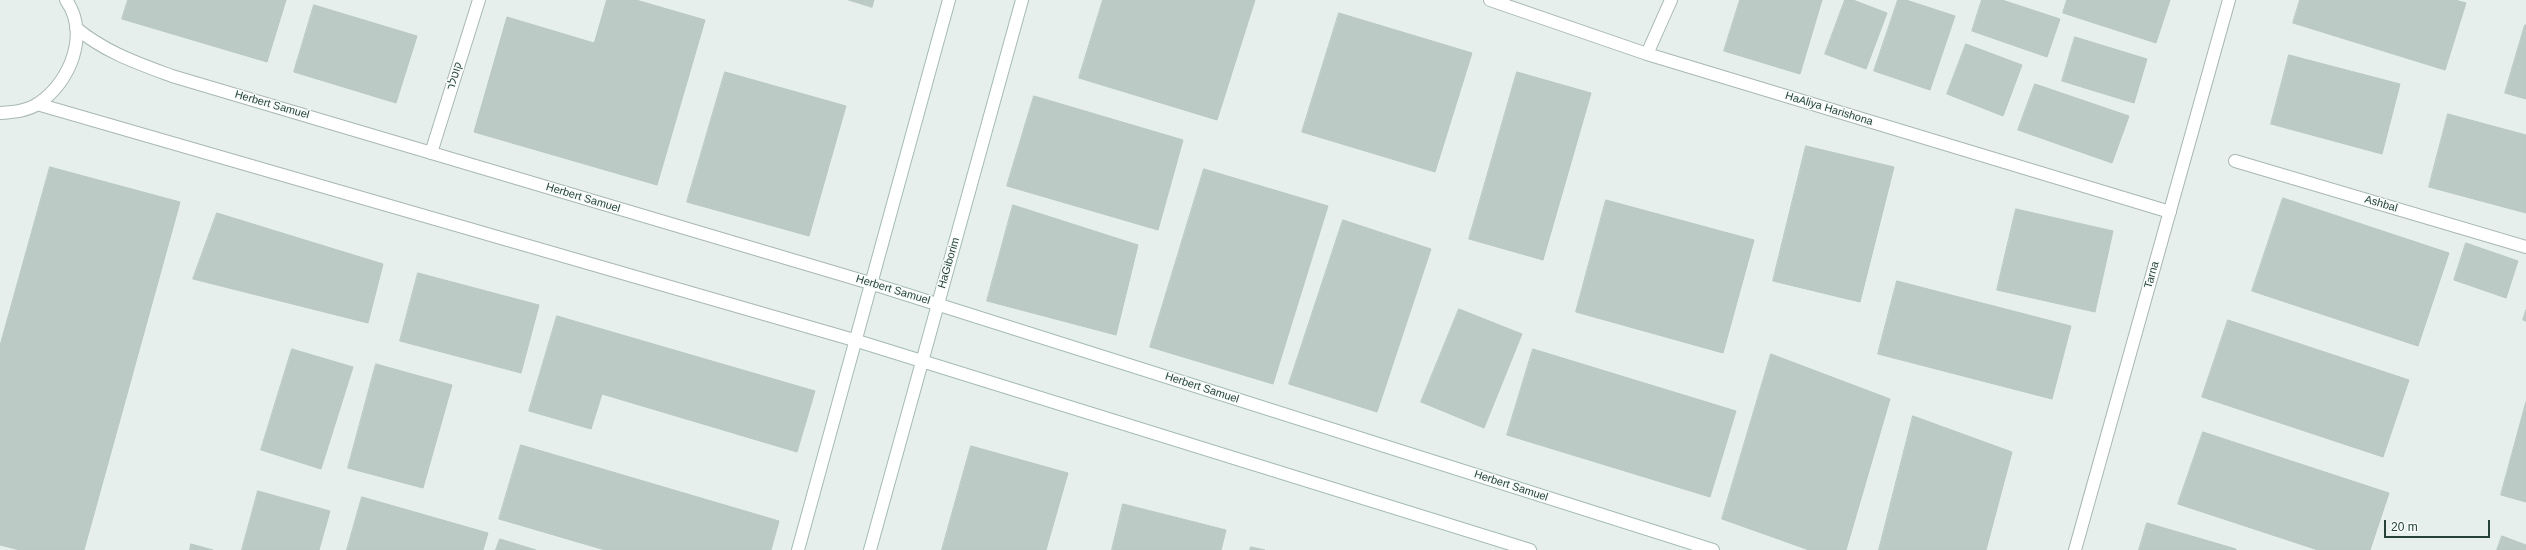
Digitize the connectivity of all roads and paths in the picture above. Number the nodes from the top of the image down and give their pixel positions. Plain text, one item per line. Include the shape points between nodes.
1 (66, 0) edge
2 (479, 0) edge
3 (949, 0) edge
4 (1022, 0) edge
5 (1490, 0) edge
6 (1671, 0) edge
7 (2229, 0) edge
8 (76, 28) junction
9 (1647, 54) junction
10 (38, 104) junction
11 (0, 113) edge
12 (432, 153) junction
13 (2235, 161) dead end
14 (2170, 212) junction
15 (2526, 247) edge
16 (870, 283) junction
17 (938, 304) junction
18 (854, 340) junction
19 (922, 359) junction
20 (798, 550) edge
21 (870, 550) edge
22 (1530, 550) edge
23 (1713, 550) edge
24 (2076, 550) edge

1 - 8 street
2 - 12 street, קוטלר
3 - 16 street
4 - 17 street, HaGiborim
5 - 9 street, HaAliya Harishona
6 - 9 street
7 - 14 street, Tarna
8 - 10 street via 75,50 68,71 56,89
8 - 12 street, Herbert Samuel via 118,56 172,76
9 - 14 street, HaAliya Harishona
10 - 11 street via 16,112
10 - 18 street
12 - 16 street, Herbert Samuel
13 - 15 street, Ashbal
14 - 24 street, Tarna
16 - 17 street, Herbert Samuel
16 - 18 street
17 - 19 street, HaGiborim
17 - 23 street, Herbert Samuel
18 - 19 street
18 - 20 street
19 - 21 street, HaGiborim
19 - 22 street

